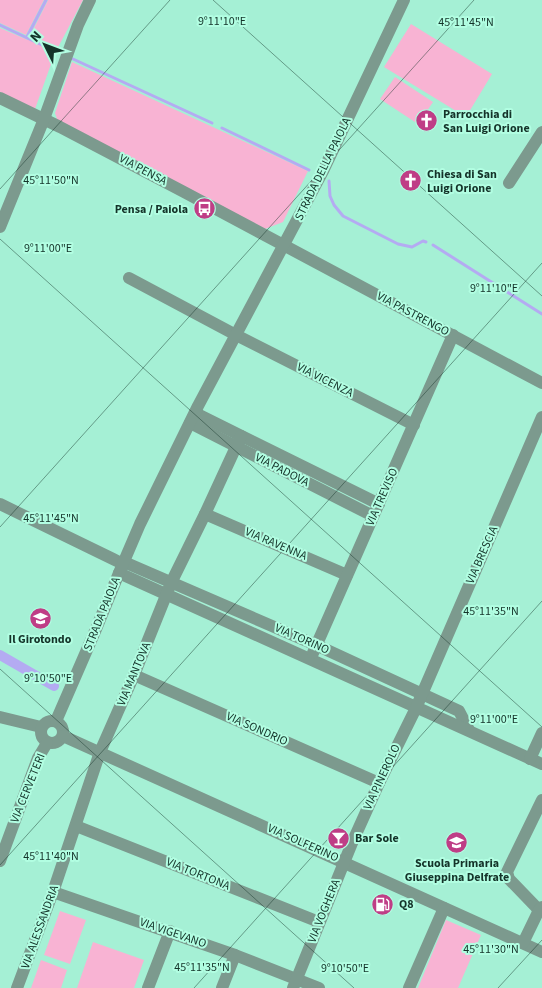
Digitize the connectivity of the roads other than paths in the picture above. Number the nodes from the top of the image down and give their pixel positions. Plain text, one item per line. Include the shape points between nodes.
1 (90, 0) edge
2 (404, 0) edge
3 (0, 98) edge
4 (44, 119) junction
5 (542, 132) edge
6 (509, 183) dead end
7 (0, 227) edge
8 (284, 245) junction
9 (129, 278) dead end
10 (236, 335) junction
11 (453, 335) junction
12 (542, 383) edge
13 (192, 418) junction
14 (542, 418) edge
15 (414, 425) junction
16 (238, 441) junction
17 (0, 504) edge
18 (376, 510) junction
19 (205, 514) junction
20 (122, 567) junction
21 (347, 575) junction
22 (169, 589) junction
23 (316, 645) junction
24 (310, 659) junction
25 (134, 675) junction
26 (422, 693) junction
27 (416, 708) junction
28 (0, 717) edge
29 (56, 721) junction
30 (41, 727) junction
31 (469, 730) junction
32 (542, 733) edge
33 (63, 736) junction
34 (47, 743) junction
35 (100, 752) junction
36 (536, 761) edge
37 (379, 783) junction
38 (542, 800) edge
39 (76, 826) junction
40 (0, 861) edge
41 (344, 862) junction
42 (53, 892) junction
43 (444, 908) junction
44 (541, 908) edge
45 (319, 922) junction
46 (170, 931) junction
47 (523, 943) junction
48 (542, 952) edge
49 (235, 955) junction
50 (294, 984) edge
51 (17, 988) edge
52 (148, 988) edge
53 (222, 988) edge
54 (319, 988) edge
55 (409, 988) edge

1 - 4 street
2 - 8 street, STRADA DELLA PAIOLA
3 - 4 street, VIA PENSA
4 - 7 street
4 - 8 street, VIA PENSA
5 - 6 street
8 - 10 street, STRADA DELLA PAIOLA
8 - 11 street, VIA PASTRENGO
9 - 10 street
10 - 13 street, STRADA DELLA PAIOLA
10 - 15 street, VIA VICENZA
11 - 12 street, VIA PASTRENGO
11 - 15 street, VIA TREVISO
13 - 16 street, VIA PADOVA
13 - 20 street, STRADA DELLA PAIOLA
14 - 26 street, VIA BRESCIA
15 - 18 street, VIA TREVISO
16 - 18 street, VIA PADOVA
16 - 19 street, VIA MANTOVA
17 - 20 street, VIA TORINO via 70,537
18 - 21 street, VIA TREVISO
19 - 21 street, VIA RAVENNA
19 - 22 street, VIA MANTOVA
20 - 22 street, VIA TORINO
20 - 29 street, STRADA PAIOLA
21 - 23 street, VIA TREVISO
22 - 23 street, VIA TORINO
22 - 24 street, VIA TORINO
22 - 25 street, VIA MANTOVA
23 - 24 street, VIA TREVISO
23 - 26 street, VIA TORINO
24 - 27 street, VIA TORINO
25 - 35 street, VIA MANTOVA
25 - 37 street, VIA SONDRIO
26 - 27 street, VIA PINEROLO
26 - 31 street, VIA TORINO via 459,711
27 - 31 street, VIA TORINO
27 - 37 street, VIA PINEROLO
28 - 30 street
29 - 30 street via 46,721
29 - 33 street via 62,727
30 - 34 street via 41,737
31 - 36 street, VIA TORINO
32 - 36 street
33 - 34 street via 56,743
33 - 35 street, VIA SOLFERINO
34 - 40 street, VIA CERVETERI via 38,758
35 - 39 street, VIA ALESSANDRIA
35 - 41 street, VIA SOLFERINO
37 - 41 street, VIA PINEROLO
38 - 44 street via 507,872 509,879
39 - 42 street, VIA ALESSANDRIA
39 - 45 street, VIA TORTONA
41 - 43 street, VIA SOLFERINO
41 - 45 street, VIA VOGHERA
42 - 46 street, VIA VIGEVANO
42 - 51 street, VIA ALESSANDRIA
43 - 47 street, VIA SOLFERINO
43 - 55 street
44 - 47 street
45 - 50 street, VIA VOGHERA
46 - 49 street, VIA VIGEVANO
46 - 52 street
47 - 48 street, VIA SOLFERINO
49 - 50 street, VIA VIGEVANO
49 - 53 street
50 - 54 street, VIA VIGEVANO

